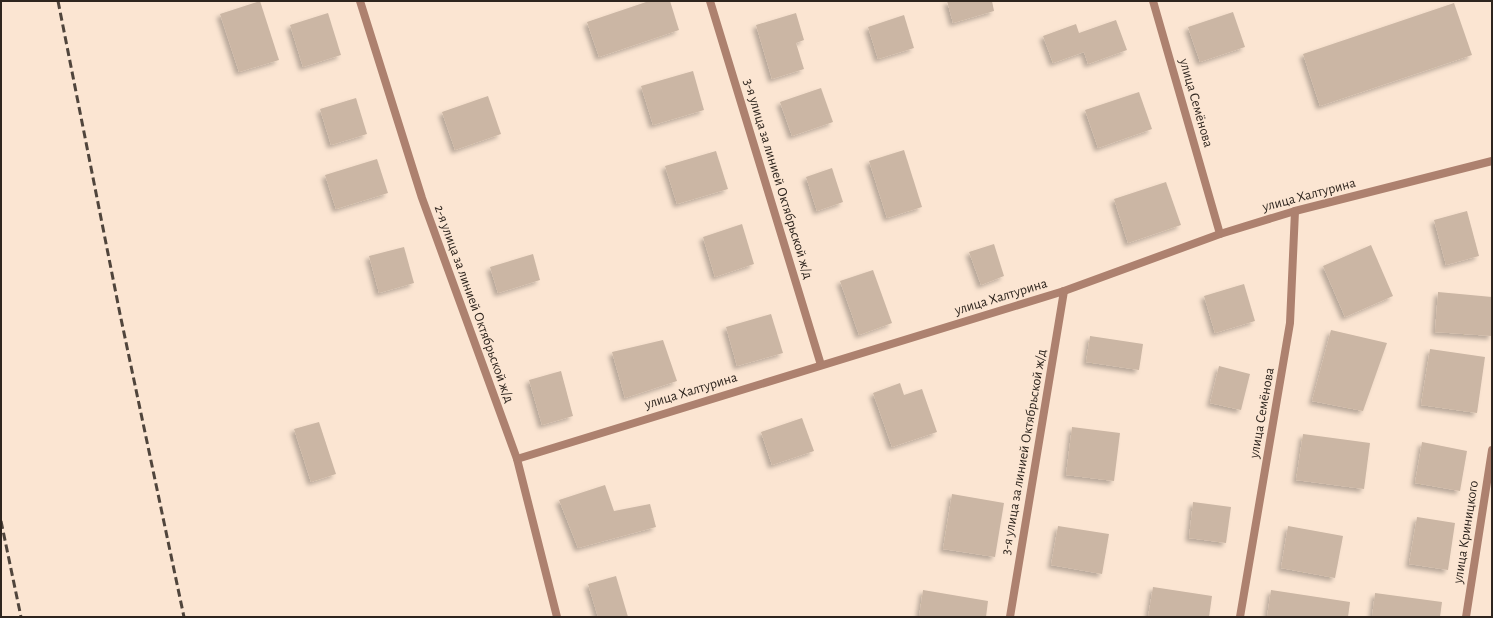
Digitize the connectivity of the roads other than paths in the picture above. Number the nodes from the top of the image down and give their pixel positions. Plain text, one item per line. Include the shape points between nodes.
1 (360, 1) edge
2 (710, 1) edge
3 (1153, 1) edge
4 (1492, 161) edge
5 (1295, 211) junction
6 (1220, 234) junction
7 (1064, 291) junction
8 (822, 365) junction
9 (1492, 450) edge
10 (517, 458) junction
11 (557, 617) edge
12 (1010, 617) edge
13 (1240, 617) edge
14 (1466, 617) edge

1 - 10 street, 2-я улица за линией Октябрьской ж/д via 422,198
2 - 8 street, 3-я улица за линией Октябрьской ж/д
3 - 6 street, улица Семёнова
4 - 5 street, улица Халтурина
5 - 6 street, улица Халтурина
5 - 13 street, улица Семёнова via 1290,324
6 - 7 street, улица Халтурина
7 - 8 street, улица Халтурина
7 - 12 street, 3-я улица за линией Октябрьской ж/д
8 - 10 street, улица Халтурина
9 - 14 street, улица Криницкого
10 - 11 street, 2-я улица за линией Октябрьской ж/д

